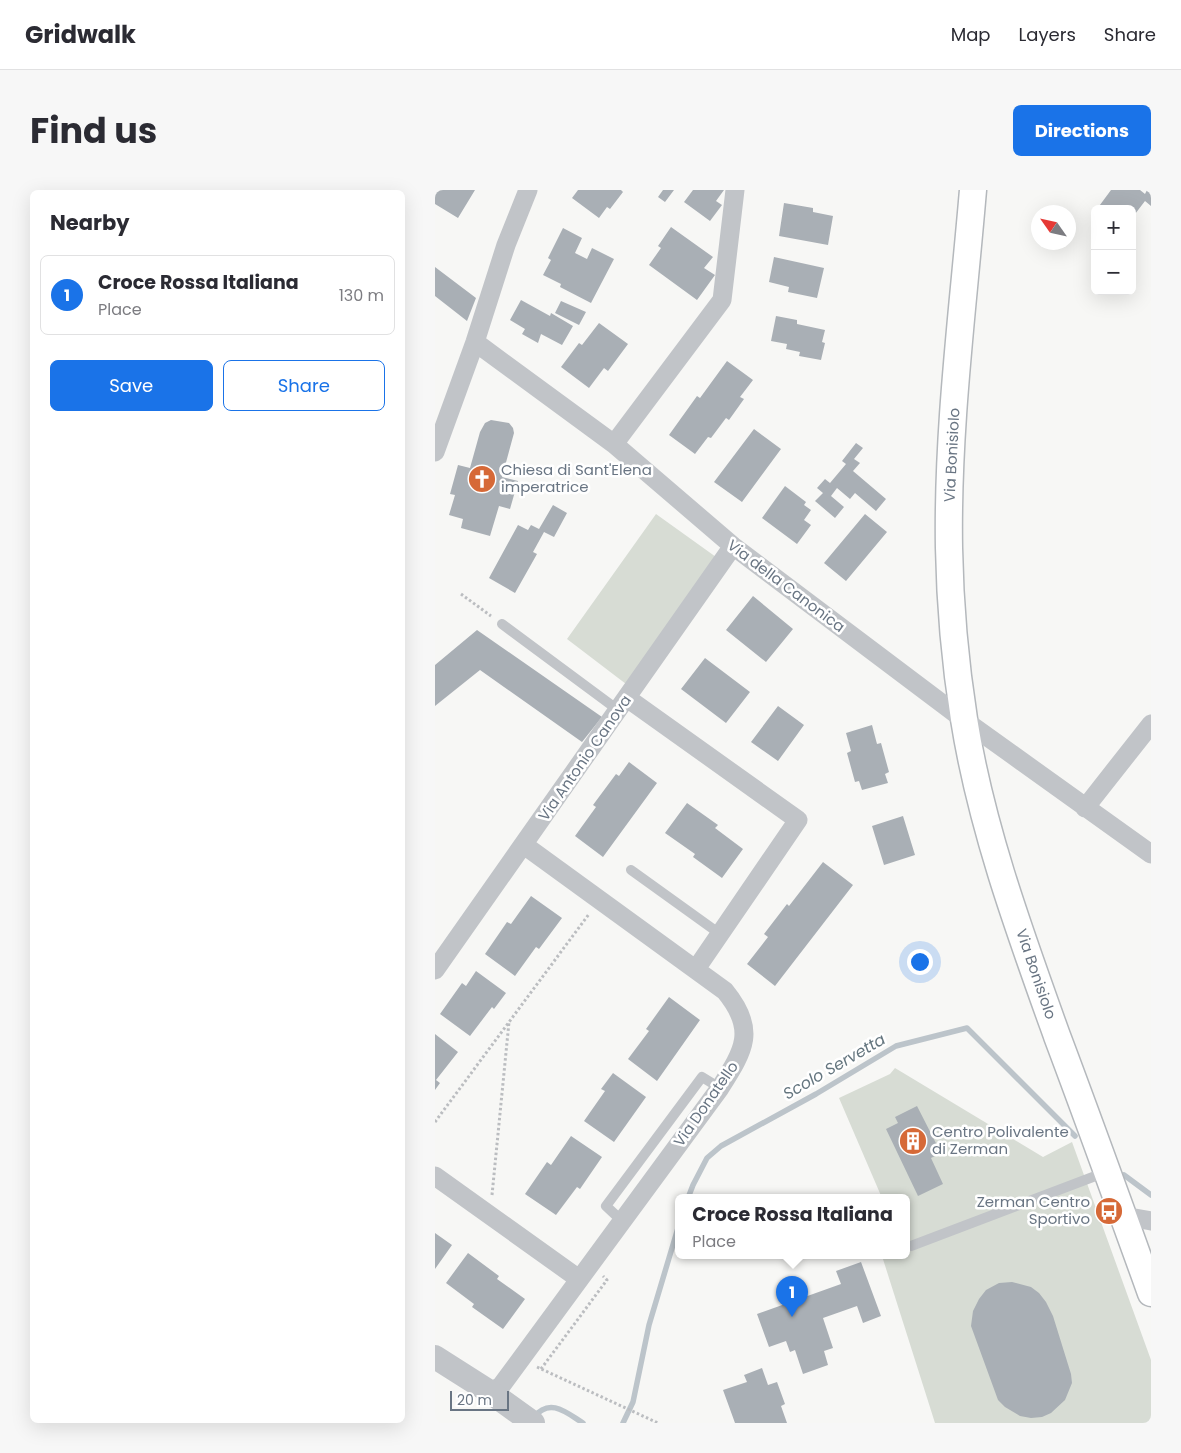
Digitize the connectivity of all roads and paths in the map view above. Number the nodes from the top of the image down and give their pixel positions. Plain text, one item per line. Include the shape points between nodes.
1 (528, 190) edge
2 (735, 190) edge
3 (973, 190) edge
4 (480, 344) junction
5 (614, 444) junction
6 (435, 452) edge
7 (733, 546) junction
8 (461, 594) dead end
9 (501, 624) joint
10 (622, 704) junction
11 (964, 720) junction
12 (1151, 724) edge
13 (1085, 808) junction
14 (524, 845) junction
15 (1151, 854) edge
16 (631, 870) dead end
17 (600, 900) junction
18 (720, 934) junction
19 (695, 969) junction
20 (435, 970) edge
21 (509, 1022) junction
22 (435, 1122) edge
23 (1107, 1172) junction
24 (435, 1176) edge
25 (483, 1211) junction
26 (1125, 1221) junction
27 (1151, 1221) edge
28 (911, 1246) dead end
29 (579, 1280) junction
30 (1151, 1293) edge
31 (435, 1357) edge
32 (521, 1360) junction
33 (497, 1393) junction
34 (529, 1420) edge
35 (658, 1423) edge

1 - 4 street via 506,245
2 - 5 street via 722,300
3 - 11 main road, Via Bonisiolo via 950,472 951,604
4 - 5 street, Via della Canonica
4 - 6 street
5 - 7 street, Via della Canonica
7 - 10 street, Via Antonio Canova
7 - 11 street, Via della Canonica
8 - 9 path
9 - 10 lane
10 - 14 street, Via Antonio Canova
10 - 18 street via 798,820
11 - 13 street
11 - 23 main road, Via Bonisiolo via 1001,870
12 - 13 street
13 - 15 street
14 - 17 street, Via Donatello
14 - 20 street, Via Antonio Canova
16 - 18 lane
17 - 19 street, Via Donatello
17 - 21 path
18 - 19 street
19 - 29 street, Via Donatello via 725,991 737,1005 743,1022 744,1040 739,1058 721,1088
21 - 22 path
21 - 25 path via 491,1198
23 - 26 main road, Via Bonisiolo
23 - 28 lane
24 - 25 street
25 - 29 street
26 - 27 street via 1135,1218
26 - 30 main road, Via Bonisiolo
29 - 32 street, Via Donatello
31 - 33 street
32 - 33 street, Via Donatello
32 - 35 path
33 - 34 street

